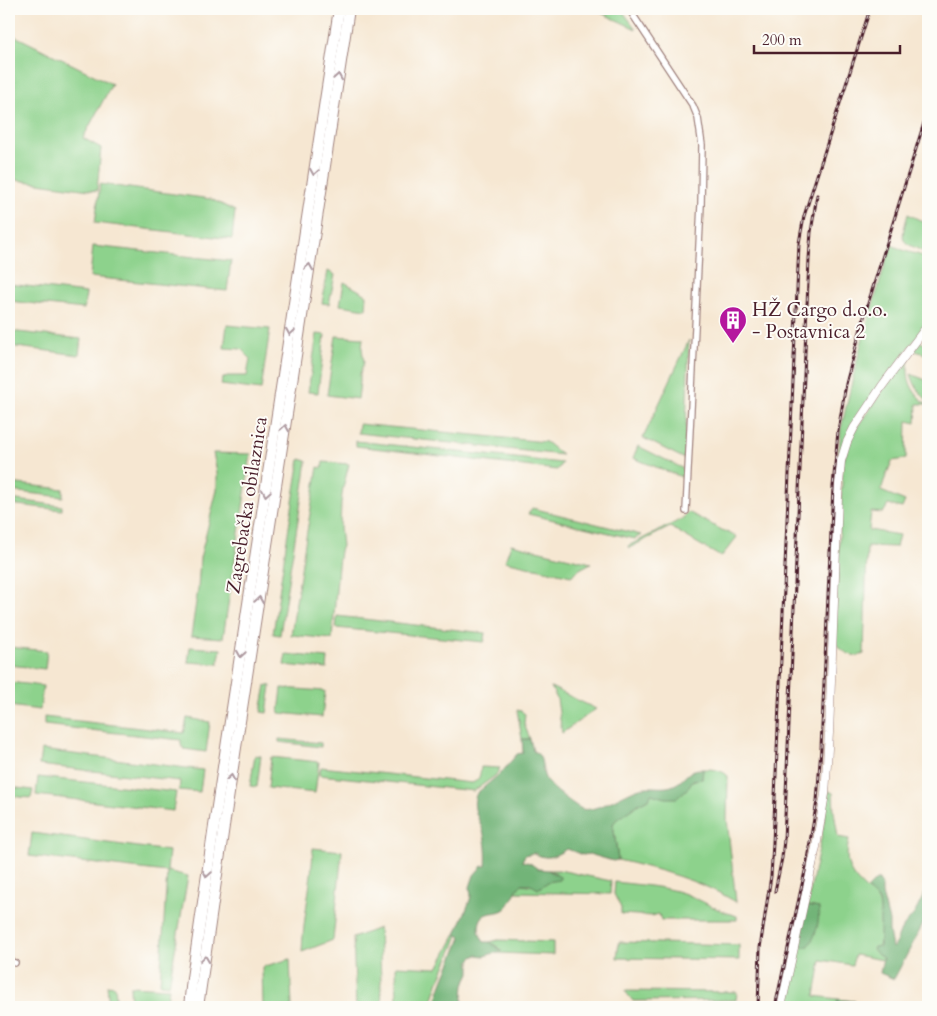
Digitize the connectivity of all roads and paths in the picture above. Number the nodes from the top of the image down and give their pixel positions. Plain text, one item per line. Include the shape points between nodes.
1 (339, 9) edge
2 (349, 9) edge
3 (629, 9) edge
4 (928, 325) edge
5 (686, 511) dead end
6 (189, 1007) edge
7 (198, 1007) edge
8 (781, 1007) edge

1 -> 6 highway, Zagrebačka obilaznica
7 -> 2 highway, Zagrebačka obilaznica
3 - 5 street via 693,106 702,145
4 - 8 main road via 854,428 841,461 825,794

